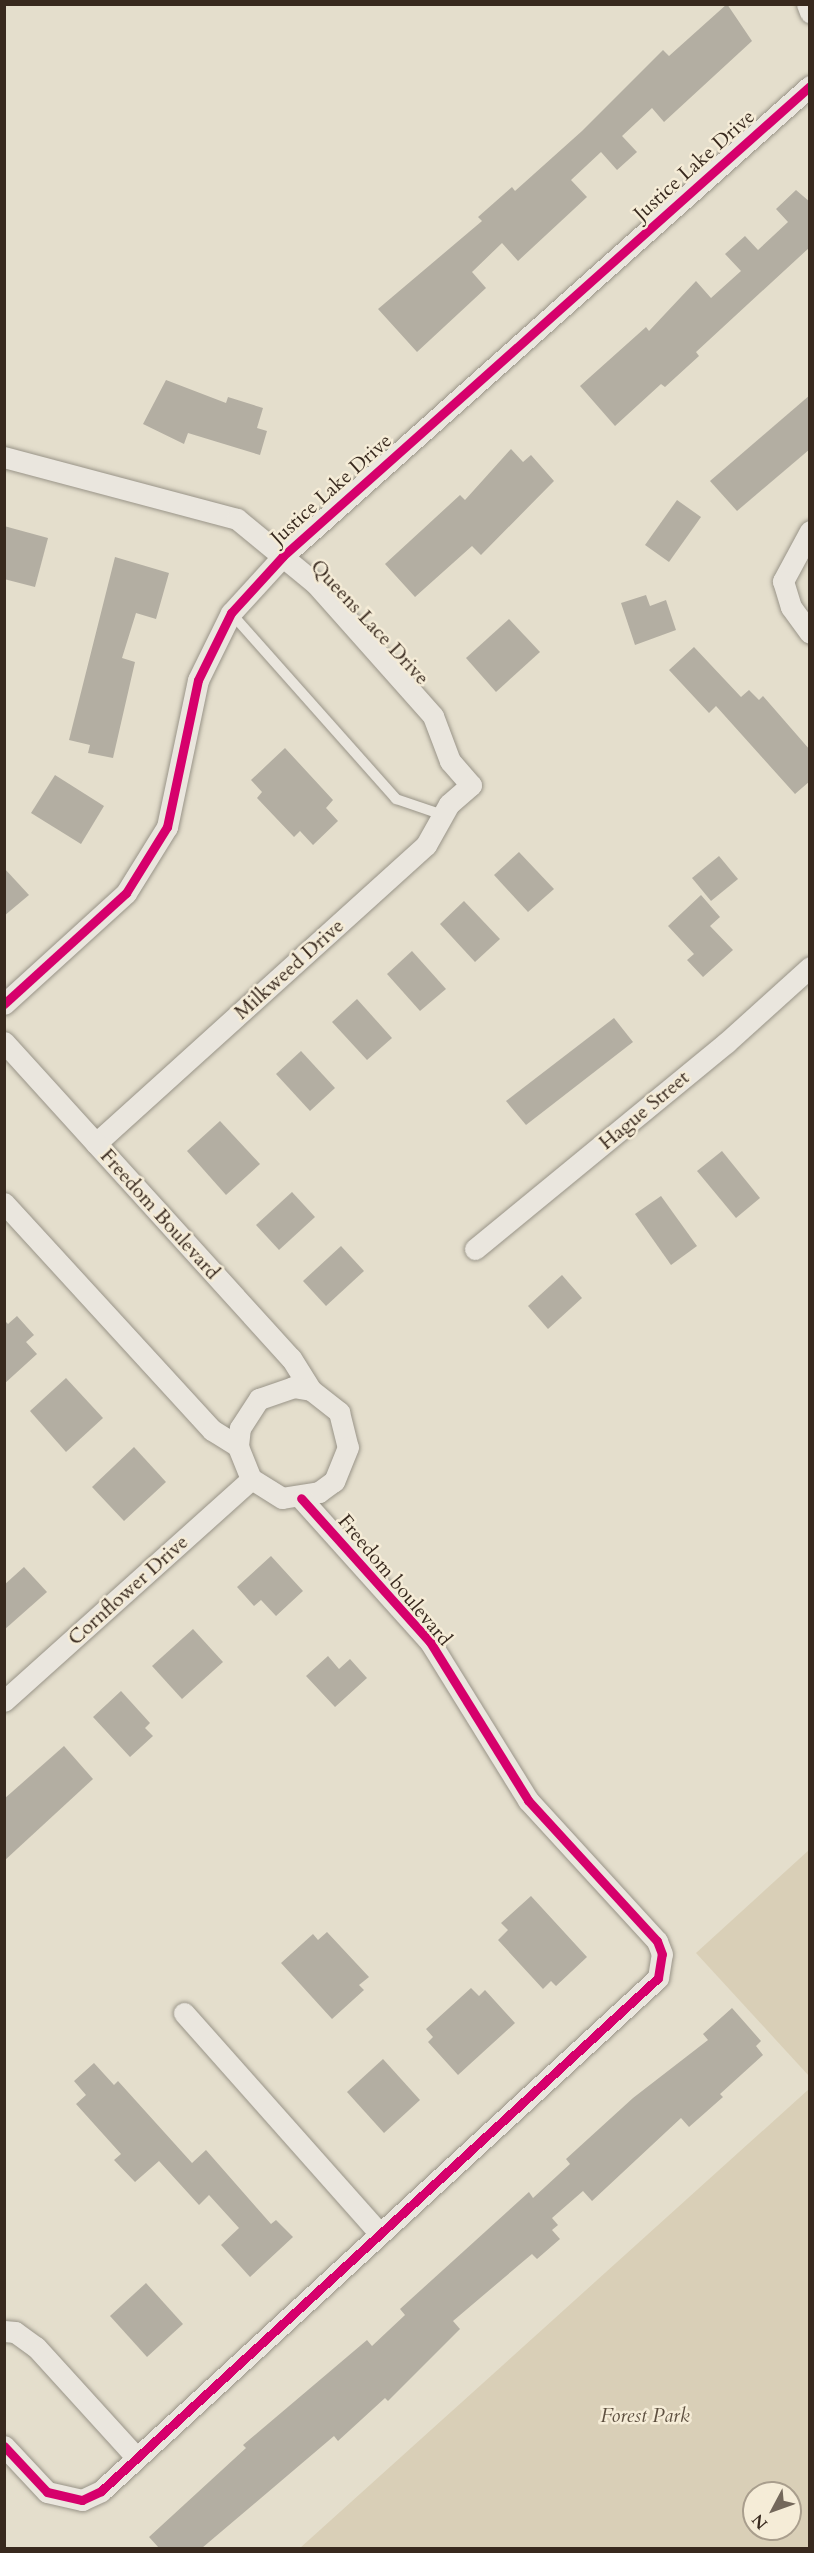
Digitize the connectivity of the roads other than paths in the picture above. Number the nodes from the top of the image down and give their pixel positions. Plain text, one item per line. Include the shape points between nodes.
1 (807, 4) edge
2 (810, 12) edge
3 (810, 86) edge
4 (4, 457) edge
5 (810, 531) edge
6 (282, 556) junction
7 (231, 613) junction
8 (810, 633) edge
9 (471, 785) joint
10 (443, 815) junction
11 (810, 967) edge
12 (4, 1004) edge
13 (4, 1042) edge
14 (96, 1143) junction
15 (4, 1203) edge
16 (476, 1249) dead end
17 (311, 1390) junction
18 (238, 1446) junction
19 (251, 1479) junction
20 (301, 1498) junction
21 (4, 1701) edge
22 (184, 2013) dead end
23 (380, 2234) junction
24 (4, 2331) edge
25 (4, 2446) edge
26 (136, 2457) junction

1 - 2 street
3 - 6 street, Justice Lake Drive
4 - 6 street, Queens Lace Drive via 237,519
5 - 8 street via 783,581 792,607
6 - 7 street, Justice Lake Drive
6 - 9 street, Queens Lace Drive via 315,583 433,716 450,760
7 - 10 lane via 396,799
7 - 12 street, Justice Lake Drive via 198,680 167,827 126,893
9 - 10 street, Milkweed Drive
10 - 14 street, Milkweed Drive via 426,845
11 - 16 street, Hague Street via 726,1043
13 - 14 street, Freedom Boulevard
14 - 17 street, Freedom Boulevard via 291,1358
15 - 18 street via 212,1430
17 - 18 street via 293,1387 260,1399 247,1412
17 - 20 street via 339,1412 348,1448 334,1481
18 - 19 street
19 - 20 street via 282,1498
19 - 21 street, Cornflower Drive
20 - 23 street, Freedom boulevard via 430,1642 528,1800 657,1941 661,1968 648,1991
22 - 23 street
23 - 26 street, Freedom boulevard
24 - 26 street via 15,2332 36,2347
25 - 26 street, Freedom boulevard via 47,2492 62,2499 82,2500 101,2491

